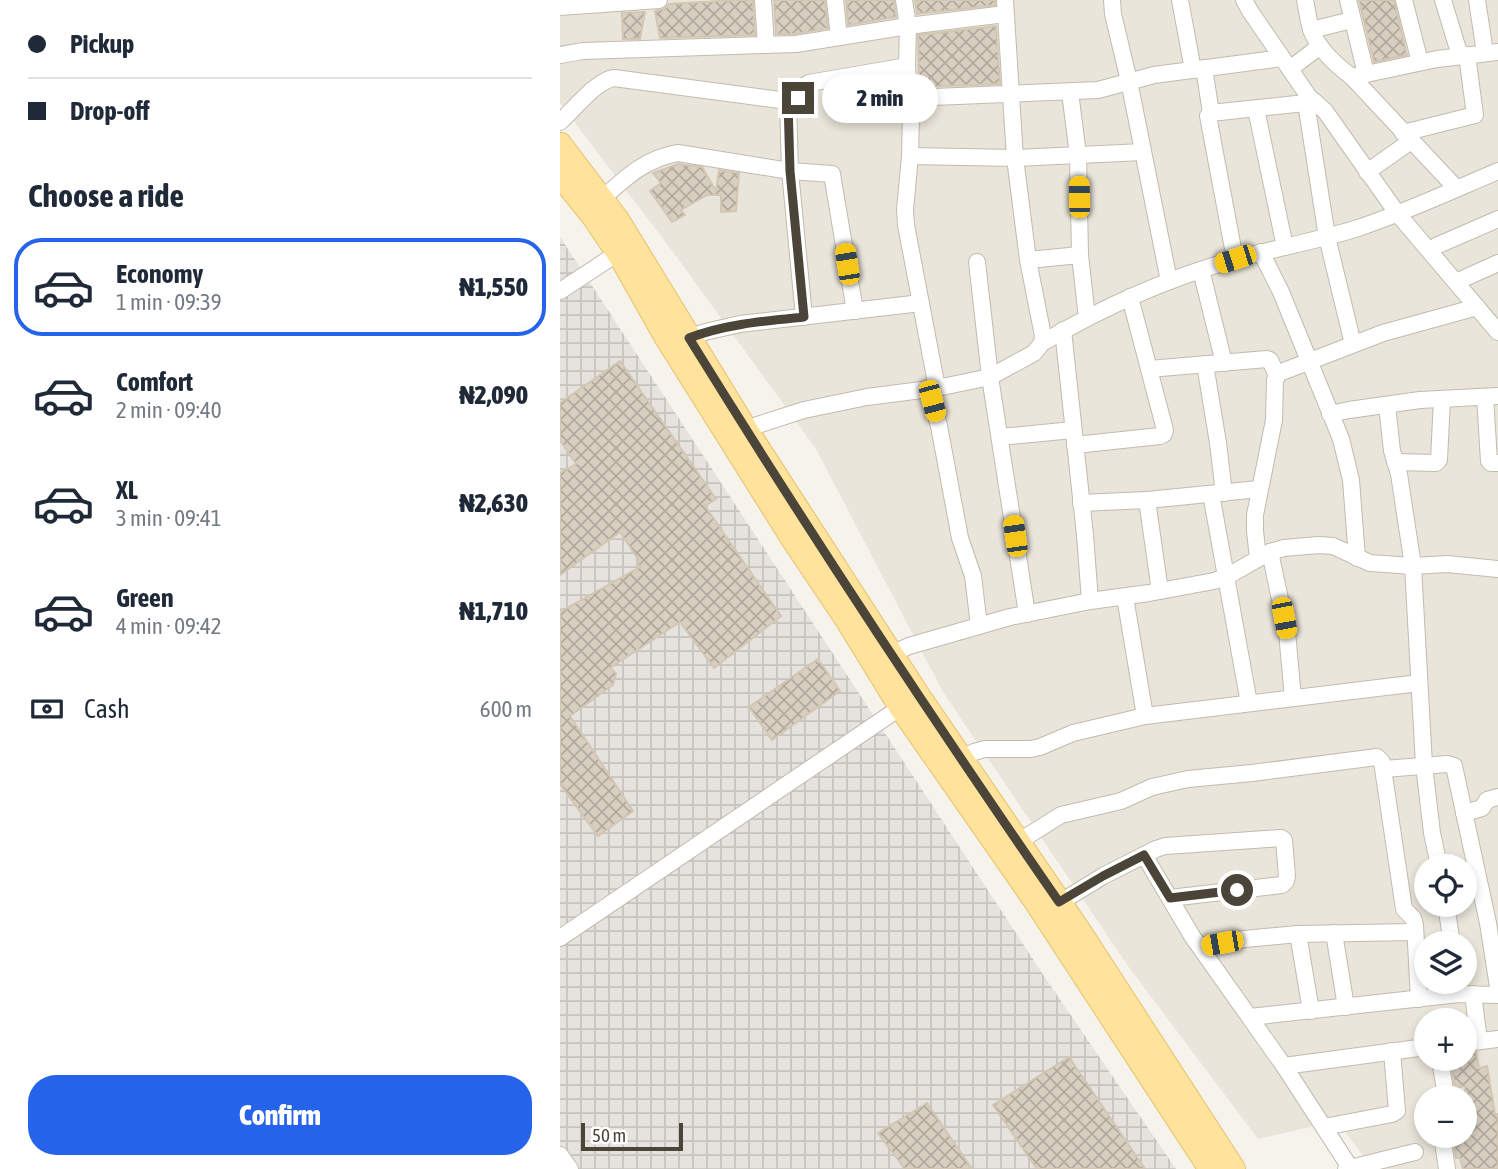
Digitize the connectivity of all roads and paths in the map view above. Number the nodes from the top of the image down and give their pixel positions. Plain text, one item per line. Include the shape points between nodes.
1 (659, 0) edge
2 (763, 0) edge
3 (835, 0) edge
4 (904, 0) edge
5 (1112, 0) edge
6 (1180, 0) edge
7 (1244, 0) edge
8 (1305, 0) edge
9 (1348, 0) edge
10 (1404, 0) edge
11 (1443, 0) edge
12 (1477, 0) edge
13 (560, 7) edge
14 (1005, 7) edge
15 (1352, 19) junction
16 (908, 26) junction
17 (1311, 30) junction
18 (839, 37) junction
19 (766, 45) junction
20 (1320, 46) junction
21 (1491, 52) edge
22 (560, 55) edge
23 (1463, 56) junction
24 (1420, 62) junction
25 (1286, 63) junction
26 (907, 66) junction
27 (1198, 69) junction
28 (1359, 76) junction
29 (1129, 81) junction
30 (1070, 92) junction
31 (1011, 94) junction
32 (910, 98) junction
33 (788, 101) junction
34 (1310, 103) junction
35 (1256, 109) junction
36 (1211, 113) junction
37 (560, 122) edge
38 (1407, 137) junction
39 (560, 145) edge
40 (1143, 152) junction
41 (1078, 155) junction
42 (910, 156) junction
43 (1015, 158) junction
44 (790, 171) junction
45 (1498, 171) edge
46 (1367, 172) junction
47 (560, 174) edge
48 (1456, 188) junction
49 (602, 199) junction
50 (1397, 213) junction
51 (1498, 219) edge
52 (610, 225) junction
53 (1327, 237) junction
54 (1436, 246) dead end
55 (1285, 247) junction
56 (1261, 252) junction
57 (618, 253) junction
58 (1080, 255) junction
59 (1235, 259) junction
60 (1028, 260) junction
61 (977, 262) dead end
62 (1498, 262) edge
63 (1201, 270) junction
64 (1169, 281) junction
65 (1456, 282) junction
66 (560, 291) edge
67 (1130, 297) junction
68 (921, 303) junction
69 (1498, 305) edge
70 (1479, 310) junction
71 (855, 311) junction
72 (804, 317) junction
73 (1087, 318) junction
74 (1063, 330) junction
75 (1498, 331) edge
76 (689, 338) junction
77 (1042, 343) junction
78 (1353, 344) junction
79 (1309, 361) junction
80 (1224, 363) junction
81 (1205, 365) junction
82 (1149, 369) junction
83 (1277, 376) junction
84 (990, 377) junction
85 (937, 388) junction
86 (1492, 397) edge
87 (1442, 399) junction
88 (1387, 405) junction
89 (1330, 414) junction
90 (1493, 425) edge
91 (745, 429) junction
92 (1074, 437) junction
93 (1000, 438) junction
94 (1395, 462) junction
95 (1498, 463) edge
96 (1259, 489) junction
97 (1217, 493) junction
98 (1147, 500) junction
99 (1081, 503) junction
100 (1264, 555) junction
101 (1357, 558) junction
102 (1413, 566) junction
103 (1498, 569) edge
104 (1226, 577) junction
105 (1160, 591) junction
106 (1125, 597) junction
107 (1090, 601) junction
108 (1027, 614) junction
109 (979, 626) junction
110 (891, 654) junction
111 (1419, 683) junction
112 (1293, 698) junction
113 (910, 701) junction
114 (1249, 703) junction
115 (1145, 716) junction
116 (961, 759) junction
117 (1424, 765) junction
118 (1384, 769) junction
119 (1498, 797) edge
120 (1464, 813) junction
121 (1018, 842) junction
122 (1436, 854) edge
123 (1144, 855) junction
124 (1170, 898) junction
125 (1059, 902) junction
126 (1493, 922) edge
127 (1415, 931) edge
128 (1414, 932) edge
129 (1334, 933) junction
130 (1298, 934) junction
131 (560, 938) edge
132 (1200, 946) junction
133 (1498, 987) edge
134 (1477, 992) edge
135 (1419, 994) edge
136 (1443, 994) edge
137 (1498, 995) edge
138 (1419, 999) junction
139 (1346, 1007) junction
140 (1311, 1010) junction
141 (1250, 1017) junction
142 (1498, 1040) edge
143 (1477, 1042) edge
144 (1414, 1048) edge
145 (1392, 1051) junction
146 (1284, 1066) junction
147 (1324, 1128) junction
148 (1444, 1148) edge
149 (1415, 1152) dead end
150 (560, 1155) edge
151 (1349, 1168) edge
152 (570, 1169) edge
153 (1211, 1169) edge
154 (1233, 1169) edge
155 (1447, 1169) edge

1 - 13 street
2 - 19 street
3 - 18 street
4 - 16 street
5 - 29 street
6 - 27 street
7 - 25 street
8 - 17 street
9 - 15 street
10 - 24 street
11 - 23 street
12 - 21 street
14 - 16 street
14 - 31 street
15 - 17 street
15 - 28 street
16 - 18 street
16 - 26 street
17 - 20 street
18 - 19 street
19 - 22 street
20 - 25 street
20 - 28 street via 1339,67
21 - 23 street
23 - 24 street
23 - 38 street via 1475,115
24 - 28 street
25 - 27 street
25 - 34 street
26 - 32 street
26 - 33 street via 808,83 798,98
27 - 29 street
27 - 36 street
28 - 38 street
29 - 30 street
29 - 40 street
30 - 31 street
30 - 41 street
31 - 32 street
31 - 43 street
32 - 42 street
33 - 37 street via 614,78 603,82
33 - 44 street
34 - 35 street
34 - 46 street via 1325,111
34 - 53 street
35 - 36 street
35 - 55 street
36 - 59 street
38 - 46 street
38 - 48 street
39 - 49 main road
40 - 41 street
40 - 64 street
41 - 43 street
41 - 58 street
42 - 43 street
42 - 68 street via 906,217
43 - 60 street
44 - 49 street via 678,153 647,163
44 - 71 street via 829,173 834,178
44 - 72 street
45 - 48 street
46 - 50 street
47 - 52 main road
48 - 50 street
49 - 52 main road
50 - 53 street
50 - 65 street
51 - 54 street
52 - 57 main road
52 - 76 main road
53 - 55 street
53 - 78 street
55 - 56 street
56 - 59 street
56 - 79 street
57 - 66 street
57 - 113 main road via 794,540
58 - 60 street
58 - 73 street
59 - 63 street
60 - 77 street
61 - 84 street
62 - 65 street
63 - 64 street
63 - 80 street
64 - 67 street
65 - 70 street
67 - 73 street
67 - 82 street
68 - 71 street
68 - 85 street
69 - 70 street
70 - 75 street
70 - 78 street
71 - 72 street
72 - 76 street via 740,324
73 - 74 street
74 - 77 street
74 - 92 street
76 - 91 main road
77 - 84 street via 1034,353
78 - 79 street
79 - 83 street
79 - 89 street
80 - 81 street
80 - 83 street via 1267,359
81 - 82 street
81 - 97 street via 1218,443
82 - 92 street via 1164,434
83 - 96 street via 1274,420
84 - 85 street
84 - 93 street
85 - 91 street via 804,410
85 - 109 street via 932,401 960,538 973,576
86 - 87 street
86 - 90 street
87 - 88 street
87 - 94 street via 1439,460
88 - 89 street
88 - 94 street
89 - 101 street via 1351,480
90 - 95 street via 1489,461
91 - 110 main road
92 - 93 street
92 - 99 street
93 - 108 street
94 - 102 street
96 - 97 street
96 - 100 street via 1255,531
97 - 98 street
97 - 104 street
98 - 99 street
98 - 105 street
99 - 107 street
100 - 101 street via 1319,545
100 - 104 street
100 - 112 street via 1287,632
101 - 102 street
102 - 103 street
102 - 111 street
104 - 105 street
104 - 114 street
105 - 106 street
106 - 107 street
106 - 115 street
107 - 108 street
108 - 109 street
109 - 110 street
110 - 113 main road
111 - 112 street
111 - 117 street
112 - 114 street
113 - 116 main road
113 - 131 street
113 - 153 main road
114 - 115 street
115 - 116 street via 1073,733 1040,747 985,749
116 - 121 main road
117 - 118 street
117 - 120 street via 1454,766
117 - 122 street
118 - 121 street via 1377,757 1188,779 1061,815
118 - 127 street via 1401,896
119 - 120 street
120 - 126 street
121 - 125 main road
123 - 124 street
123 - 124 street via 1165,846 1284,840 1287,876 1282,885
123 - 125 street
124 - 132 street
125 - 154 main road
126 - 133 street
128 - 129 street
129 - 130 street
129 - 139 street
130 - 132 street
130 - 140 street
132 - 141 street
134 - 137 street
135 - 138 street
136 - 138 street
138 - 139 street
139 - 140 street
140 - 141 street
141 - 146 street
142 - 143 street
144 - 145 street
145 - 146 street
145 - 147 street via 1397,1111
146 - 147 street
147 - 151 street
148 - 155 street
149 - 151 street
150 - 152 street

